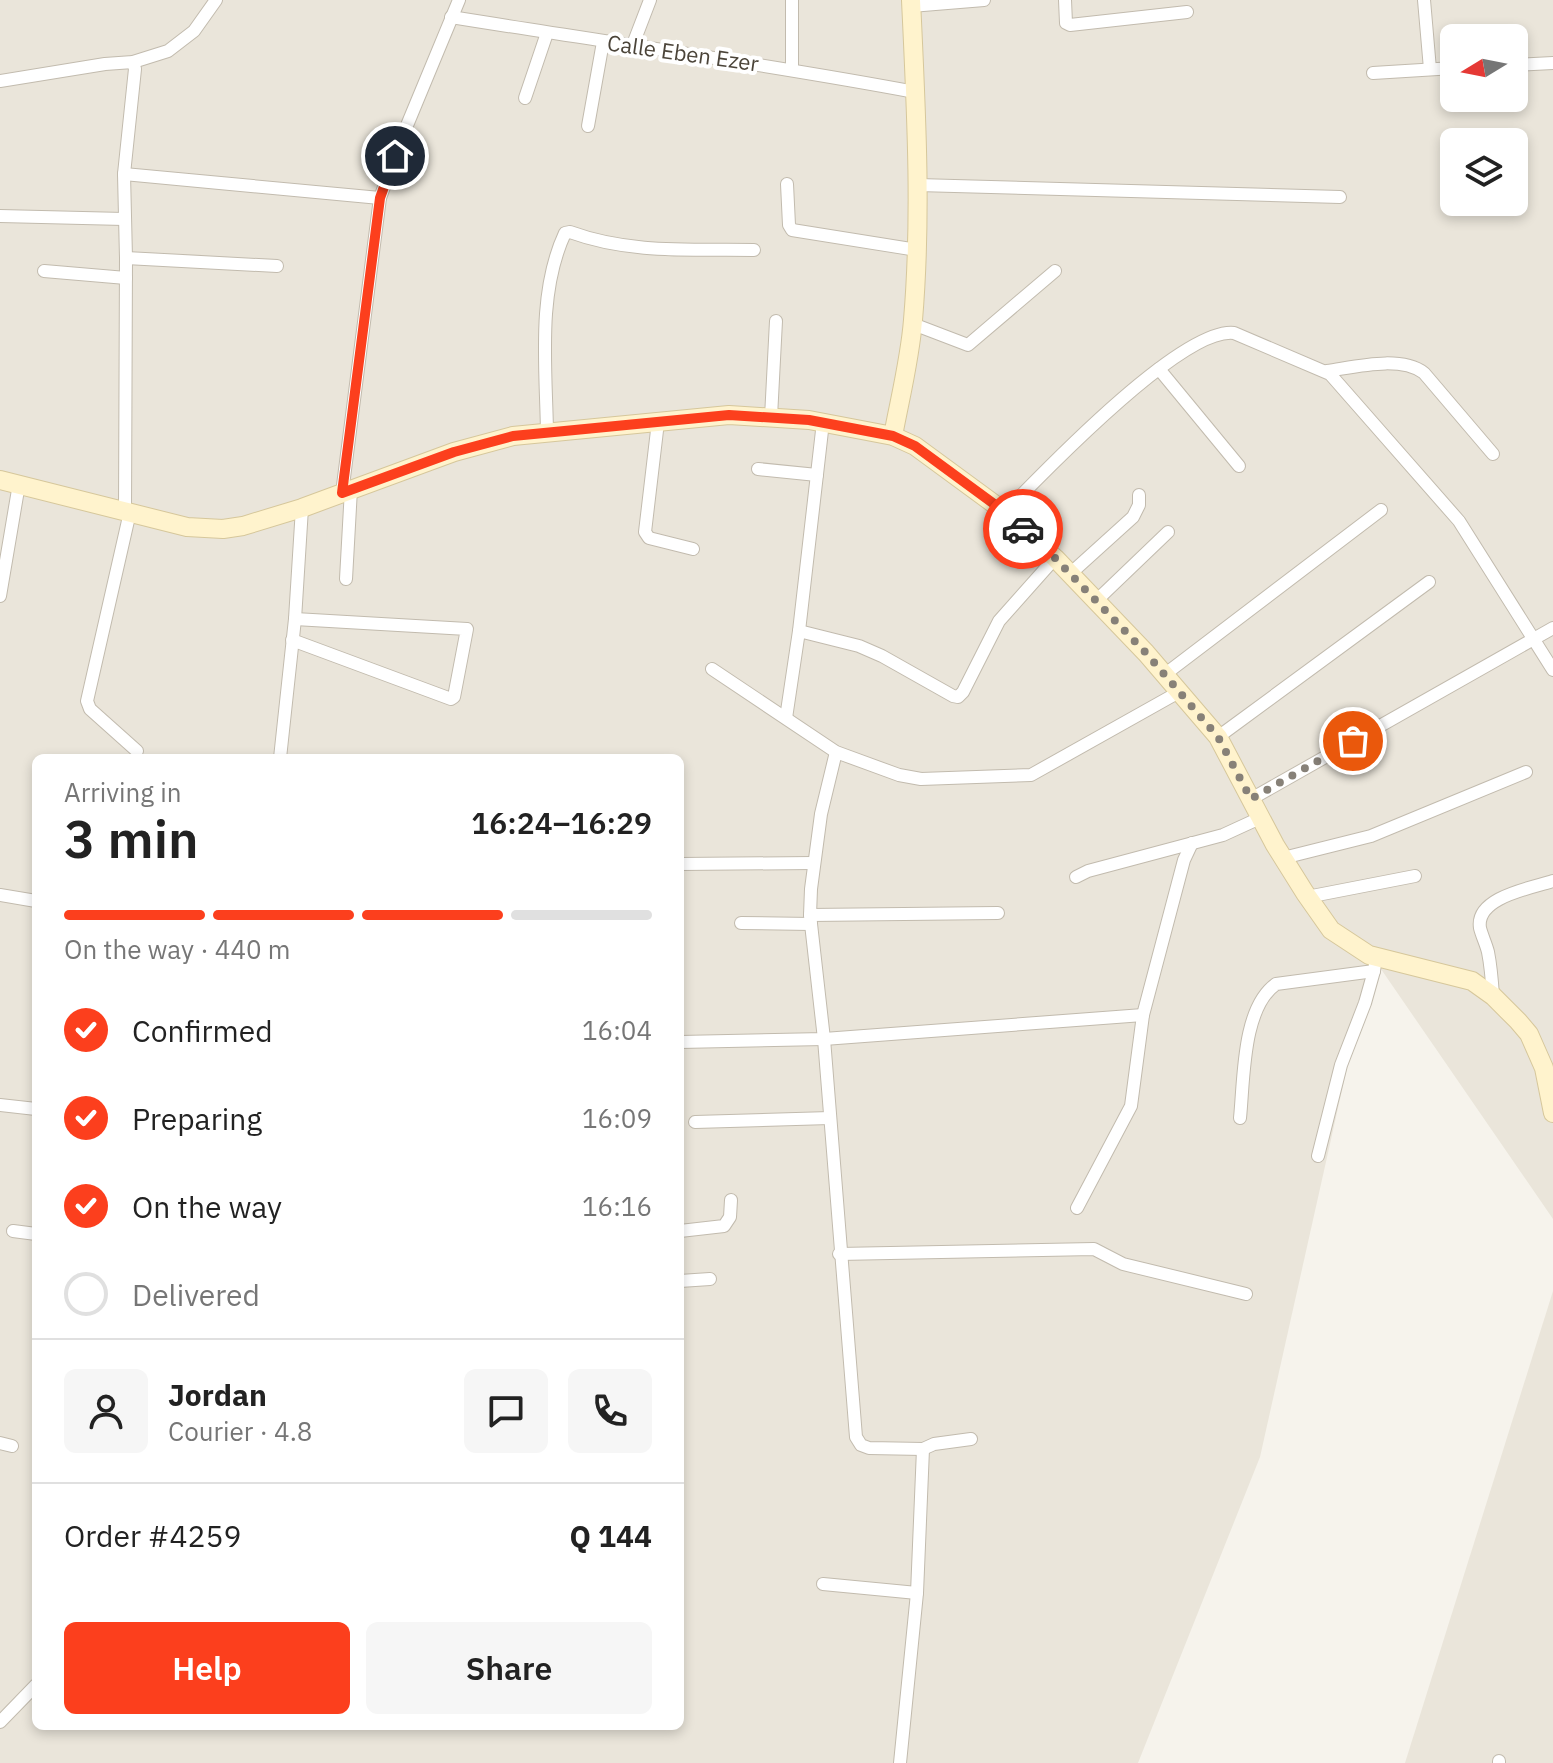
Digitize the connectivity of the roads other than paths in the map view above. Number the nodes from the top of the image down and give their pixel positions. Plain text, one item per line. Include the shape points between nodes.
1 (216, 0) edge
2 (459, 0) edge
3 (650, 0) edge
4 (792, 0) edge
5 (984, 0) edge
6 (1065, 0) edge
7 (1424, 0) edge
8 (911, 3) edge
9 (1187, 12) dead end
10 (451, 17) junction
11 (547, 33) junction
12 (603, 42) junction
13 (632, 47) junction
14 (133, 62) junction
15 (1553, 63) edge
16 (1528, 64) edge
17 (792, 69) junction
18 (1430, 69) junction
19 (1440, 69) edge
20 (1373, 73) dead end
21 (0, 81) edge
22 (915, 92) junction
23 (525, 98) dead end
24 (588, 126) dead end
25 (124, 174) junction
26 (787, 184) dead end
27 (918, 185) junction
28 (1340, 197) dead end
29 (380, 198) junction
30 (0, 216) edge
31 (124, 219) junction
32 (754, 250) dead end
33 (917, 250) junction
34 (126, 258) junction
35 (277, 266) dead end
36 (44, 271) dead end
37 (1055, 271) dead end
38 (126, 278) junction
39 (776, 321) dead end
40 (913, 324) junction
41 (1159, 369) junction
42 (1327, 371) junction
43 (771, 417) junction
44 (658, 422) junction
45 (823, 422) junction
46 (547, 432) junction
47 (893, 436) junction
48 (1493, 454) dead end
49 (1239, 466) dead end
50 (758, 469) dead end
51 (817, 475) junction
52 (0, 480) edge
53 (19, 484) junction
54 (346, 491) junction
55 (1139, 495) dead end
56 (302, 508) junction
57 (1381, 510) dead end
58 (127, 511) junction
59 (1005, 512) junction
60 (1168, 532) dead end
61 (693, 549) dead end
62 (1055, 558) junction
63 (1070, 574) junction
64 (346, 579) dead end
65 (1429, 582) dead end
66 (0, 596) edge
67 (1096, 601) junction
68 (295, 619) junction
69 (1553, 628) edge
70 (799, 631) junction
71 (292, 640) junction
72 (1533, 640) junction
73 (712, 669) dead end
74 (1553, 670) edge
75 (1164, 675) junction
76 (1179, 692) junction
77 (786, 718) junction
78 (1218, 737) junction
79 (137, 751) dead end
80 (836, 752) junction
81 (280, 754) edge
82 (1526, 772) dead end
83 (1251, 799) junction
84 (1260, 818) junction
85 (1192, 843) junction
86 (1283, 858) junction
87 (813, 863) junction
88 (684, 864) edge
89 (1415, 876) dead end
90 (1076, 877) dead end
91 (1553, 881) edge
92 (0, 895) edge
93 (1307, 897) junction
94 (32, 900) edge
95 (998, 913) dead end
96 (811, 919) junction
97 (741, 923) dead end
98 (1375, 964) junction
99 (1493, 996) junction
100 (1143, 1015) junction
101 (824, 1039) junction
102 (684, 1042) edge
103 (0, 1105) edge
104 (32, 1109) edge
105 (1553, 1113) edge
106 (830, 1118) junction
107 (1240, 1118) dead end
108 (695, 1122) dead end
109 (1318, 1156) dead end
110 (731, 1200) dead end
111 (1077, 1208) dead end
112 (13, 1231) dead end
113 (684, 1231) edge
114 (32, 1233) edge
115 (839, 1254) junction
116 (710, 1279) dead end
117 (684, 1281) edge
118 (1246, 1294) dead end
119 (971, 1439) dead end
120 (923, 1449) junction
121 (823, 1584) dead end
122 (917, 1593) junction
123 (32, 1689) edge
124 (0, 1722) edge
125 (900, 1763) edge

1 - 14 street via 194,31 168,51
2 - 10 street
3 - 13 street
4 - 17 street
5 - 8 street
6 - 9 street via 1070,25
7 - 18 street
8 - 22 street
10 - 11 street, Calle Eben Ezer
10 - 29 street
11 - 12 street, Calle Eben Ezer
11 - 23 street
12 - 13 street, Calle Eben Ezer
12 - 24 street
13 - 17 street, Calle Eben Ezer
14 - 21 street
14 - 25 street
15 - 16 street
17 - 22 street, Calle Eben Ezer
18 - 19 street
18 - 20 street
22 - 27 street
25 - 29 street
25 - 31 street
26 - 33 street via 792,230
27 - 28 street
27 - 33 street
29 - 54 street
30 - 31 street
31 - 34 street
32 - 46 street via 627,247 565,233 551,272
33 - 40 street
34 - 35 street
34 - 38 street
36 - 38 street
37 - 40 street via 968,345
38 - 58 street
39 - 43 street
40 - 47 street
41 - 42 street via 1229,332
41 - 49 street
41 - 59 street via 1098,418
42 - 48 street via 1416,367
42 - 72 street via 1459,521
43 - 44 street
43 - 45 street
44 - 46 street
44 - 61 street via 645,532 649,538
45 - 47 street
45 - 51 street
46 - 54 street via 480,444
47 - 59 street via 915,446
50 - 51 street
51 - 70 street
52 - 53 street
53 - 58 street
53 - 66 street
54 - 56 street
54 - 64 street
55 - 63 street via 1133,517
56 - 58 street via 223,529 187,527
56 - 68 street
57 - 75 street
58 - 79 street via 87,701
59 - 62 street
60 - 67 street
62 - 63 street
62 - 70 street via 999,621 958,697 871,651
63 - 67 street
65 - 78 street
67 - 75 street
68 - 71 street
68 - 71 street via 467,629 452,699
69 - 72 street
70 - 77 street
71 - 81 street
72 - 74 street
72 - 83 street
73 - 77 street
75 - 76 street
76 - 78 street
76 - 80 street via 1031,775 921,779
77 - 80 street
78 - 83 street
80 - 87 street
82 - 86 street via 1371,836
83 - 84 street
84 - 85 street
84 - 86 street
85 - 90 street
85 - 100 street
86 - 93 street
87 - 88 street
87 - 96 street
89 - 93 street
91 - 99 street via 1504,896 1482,915
92 - 94 street
93 - 98 street via 1341,939
95 - 96 street
96 - 97 street
96 - 101 street
98 - 99 street via 1472,981
98 - 107 street via 1272,986 1251,1027
98 - 109 street via 1333,1090
99 - 105 street via 1538,1051
100 - 101 street
100 - 111 street via 1131,1106
101 - 102 street
101 - 106 street
103 - 104 street
106 - 108 street
106 - 115 street
110 - 113 street via 724,1226
112 - 114 street
115 - 118 street via 1094,1249 1123,1264
115 - 120 street via 856,1437 869,1448
116 - 117 street
119 - 120 street
120 - 122 street
121 - 122 street
122 - 125 street
123 - 124 street

